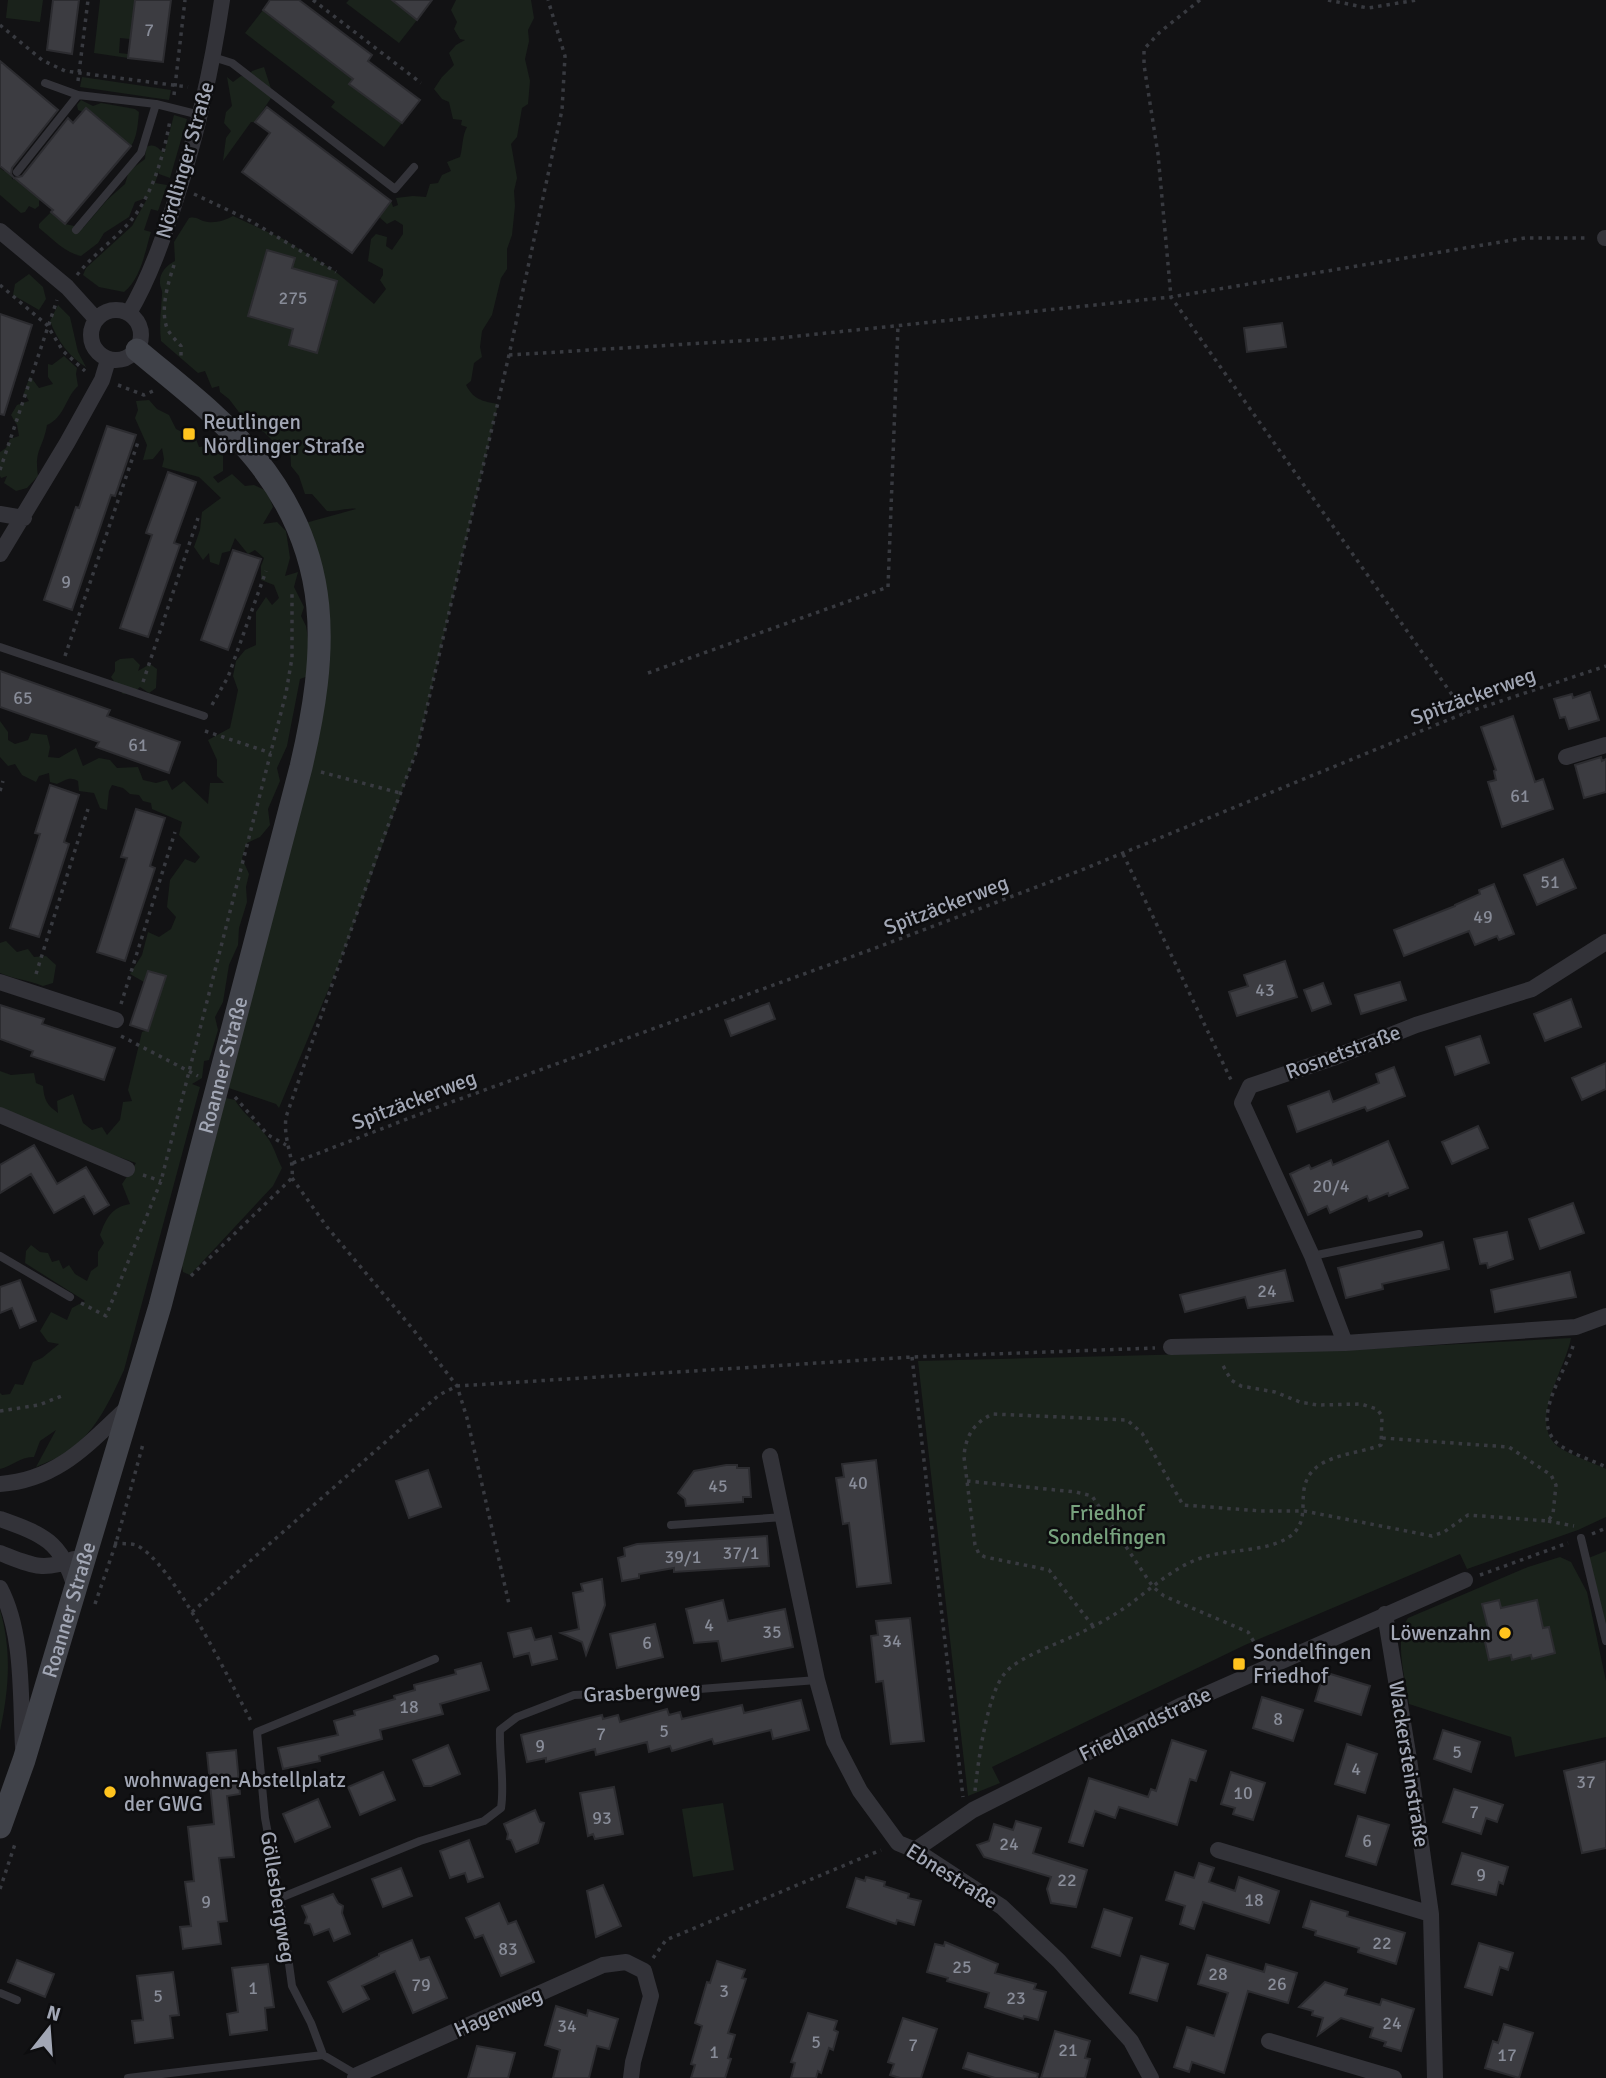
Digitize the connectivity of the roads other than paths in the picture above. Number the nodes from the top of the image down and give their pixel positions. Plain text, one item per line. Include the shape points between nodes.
1 (222, 0) edge
2 (213, 57) junction
3 (45, 83) dead end
4 (78, 95) junction
5 (156, 104) junction
6 (200, 115) junction
7 (414, 167) dead end
8 (17, 172) dead end
9 (76, 230) dead end
10 (0, 231) edge
11 (129, 313) junction
12 (96, 319) junction
13 (137, 350) junction
14 (108, 360) junction
15 (0, 514) edge
16 (24, 518) junction
17 (0, 554) edge
18 (0, 646) edge
19 (204, 716) road end
20 (1606, 745) edge
21 (1566, 757) dead end
22 (1606, 942) edge
23 (0, 982) edge
24 (116, 1020) road end
25 (0, 1115) edge
26 (127, 1169) dead end
27 (1419, 1234) dead end
28 (0, 1256) edge
29 (1312, 1256) junction
30 (70, 1297) road end
31 (1606, 1316) edge
32 (1345, 1343) junction
33 (1171, 1347) road end
34 (130, 1405) junction
35 (770, 1456) dead end
36 (0, 1485) edge
37 (784, 1517) junction
38 (0, 1519) edge
39 (671, 1525) dead end
40 (1581, 1538) road end
41 (87, 1549) junction
42 (0, 1553) edge
43 (66, 1562) junction
44 (1465, 1580) road end
45 (0, 1588) edge
46 (75, 1590) junction
47 (1385, 1614) junction
48 (1606, 1641) edge
49 (435, 1659) dead end
50 (817, 1680) junction
51 (24, 1760) junction
52 (0, 1828) edge
53 (915, 1850) junction
54 (1218, 1850) dead end
55 (280, 1898) junction
56 (1431, 1914) junction
57 (0, 1993) edge
58 (17, 2000) dead end
59 (1269, 2041) dead end
60 (324, 2054) junction
61 (356, 2076) edge
62 (128, 2078) edge
63 (631, 2078) edge
64 (1151, 2078) edge
65 (1394, 2078) edge
66 (1435, 2078) edge

1 - 2 street, Nördlinger Straße
2 - 6 street, Nördlinger Straße
2 - 7 lane via 232,62 395,189
3 - 4 lane
4 - 5 lane
4 - 8 lane
5 - 6 lane
5 - 9 lane via 141,153
6 - 11 street, Nördlinger Straße via 164,236
10 - 12 street via 67,287
11 - 12 street via 113,310
11 - 13 street via 141,331
12 - 14 street via 91,342
13 - 14 street via 125,360
13 - 34 street, Roanner Straße via 236,436 285,499 309,553 320,637 315,699 301,767
14 - 16 street via 102,380
15 - 16 street
16 - 17 street
18 - 19 lane
20 - 21 street
22 - 29 street, Rosnetstraße via 1532,989 1416,1025 1250,1086 1242,1103
23 - 24 street
25 - 26 street
27 - 29 lane
28 - 30 lane
29 - 32 street
31 - 32 street via 1576,1326
32 - 33 street
34 - 36 street via 60,1467 23,1482
34 - 41 street, Roanner Straße
35 - 37 street, Ebnestraße
37 - 39 lane
37 - 50 street, Ebnestraße
38 - 43 street via 43,1536
40 - 48 lane
41 - 43 street
41 - 46 street, Roanner Straße
42 - 43 street via 38,1567
43 - 46 street
44 - 47 street, Friedlandstraße
45 - 51 street via 9,1605 17,1648
46 - 51 street, Roanner Straße
47 - 53 street, Friedlandstraße via 1158,1717 969,1813
47 - 56 street, Wackersteinstraße
49 - 55 lane, Göllesbergweg via 257,1732 265,1818
50 - 53 street, Ebnestraße via 834,1741 860,1791 898,1843
50 - 55 lane, Grasbergweg via 574,1695 517,1717 500,1730 501,1808 484,1821 420,1841
51 - 52 street, Roanner Straße
53 - 64 street, Ebnestraße via 1002,1907 1059,1961 1131,2041
54 - 56 street
55 - 60 lane, Göllesbergweg via 292,1986
56 - 66 street, Wackersteinstraße
57 - 58 lane
59 - 65 street
60 - 61 lane
60 - 62 lane
61 - 63 street, Hagenweg via 603,1965 626,1962 644,1971 651,1996

